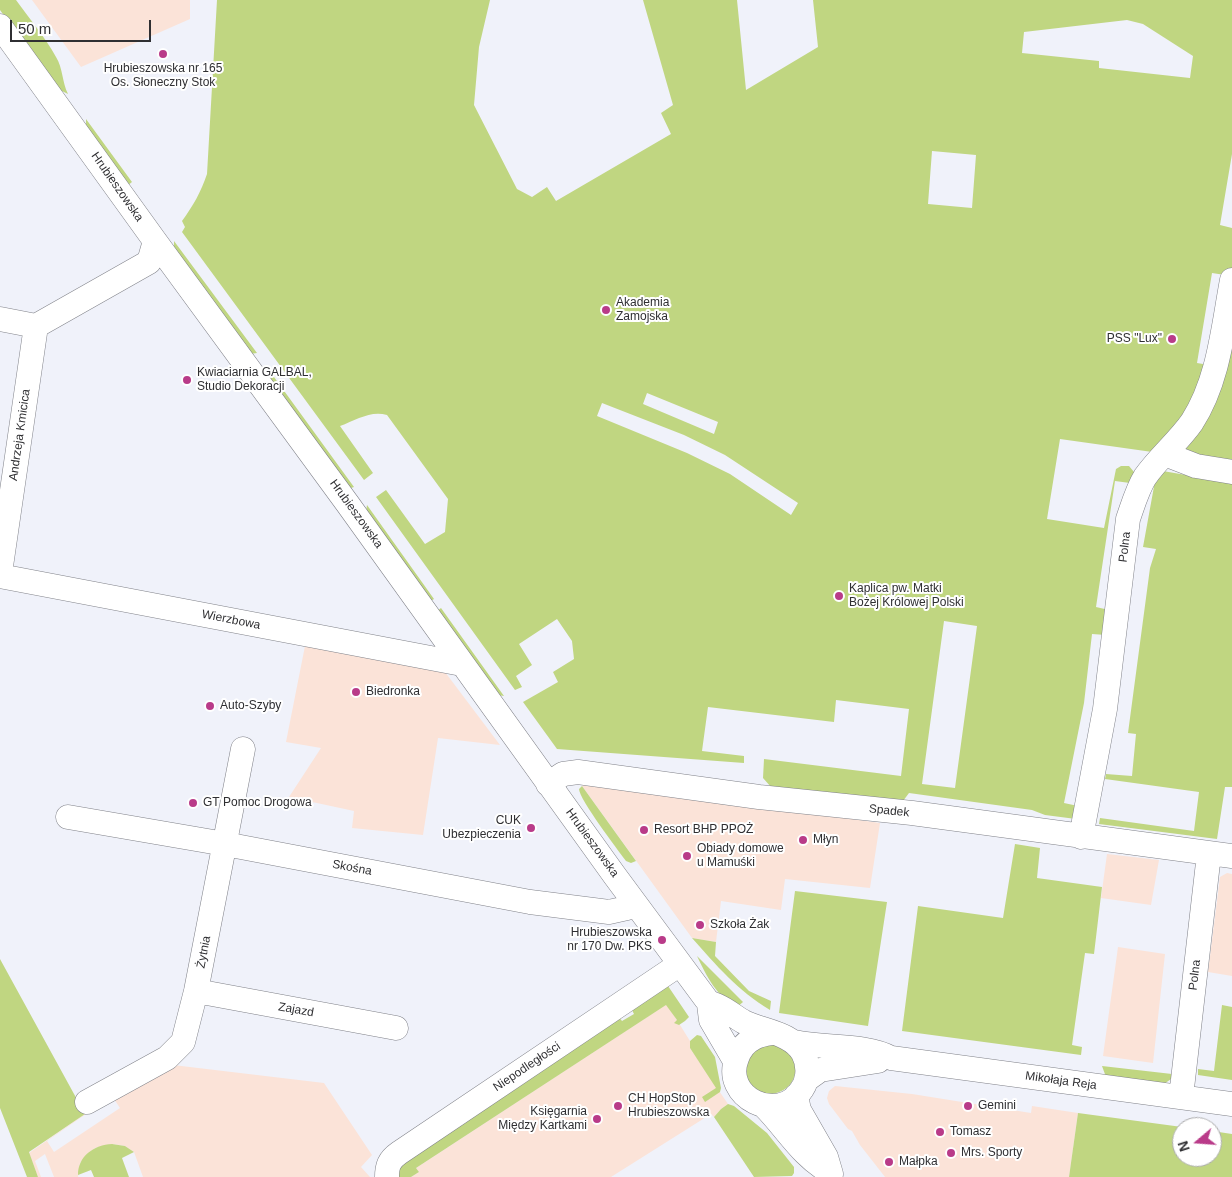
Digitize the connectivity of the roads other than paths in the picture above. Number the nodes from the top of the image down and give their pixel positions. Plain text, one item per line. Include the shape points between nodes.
1 (0, 26) edge
2 (155, 241) junction
3 (1232, 280) edge
4 (0, 319) edge
5 (36, 326) junction
6 (1165, 454) junction
7 (1232, 472) edge
8 (0, 575) edge
9 (462, 664) junction
10 (242, 749) dead end
11 (548, 784) junction
12 (68, 817) dead end
13 (1081, 837) junction
14 (225, 844) junction
15 (1221, 855) edge
16 (634, 903) junction
17 (680, 964) junction
18 (196, 992) junction
19 (710, 1004) junction
20 (396, 1028) dead end
21 (772, 1033) junction
22 (794, 1042) junction
23 (891, 1058) junction
24 (736, 1061) junction
25 (801, 1088) junction
26 (1181, 1097) junction
27 (87, 1102) dead end
28 (1232, 1104) edge
29 (764, 1106) junction
30 (831, 1174) edge
31 (387, 1177) edge

1 - 2 street, Hrubieszowska
2 - 5 street via 149,262
2 - 9 street, Hrubieszowska
3 - 6 street, Polna via 1209,389 1192,422
4 - 5 street
5 - 8 street, Andrzeja Kmicica
6 - 7 street via 1196,466
6 - 13 street, Polna via 1146,477 1128,519 1105,709
8 - 9 street, Wierzbowa
9 - 11 street, Hrubieszowska
10 - 14 street, Żytnia
11 - 13 street, Spadek via 563,774 578,772
11 - 16 street, Hrubieszowska
12 - 14 street, Skośna
13 - 15 street, Spadek
14 - 16 street, Skośna via 530,902 609,912 622,910
14 - 18 street, Żytnia
15 - 26 street, Polna
16 - 17 street, Hrubieszowska
17 - 19 street, Hrubieszowska
17 - 31 street, Niepodległości via 392,1157
18 - 20 street, Zajazd
18 - 27 street, Żytnia via 186,1035 179,1048 167,1058
19 - 21 street, Hrubieszowska
19 - 24 street, Hrubieszowska via 711,1020
21 - 22 street
21 - 24 street via 746,1043
22 - 23 street, Mikołaja Reja via 872,1051
22 - 25 street via 806,1061
23 - 25 street, Mikołaja Reja via 820,1070
23 - 26 street, Mikołaja Reja
24 - 29 street via 736,1081 740,1090
25 - 29 street via 784,1104
25 - 30 street via 799,1110 826,1157
26 - 28 street, Mikołaja Reja
29 - 30 street via 811,1160

